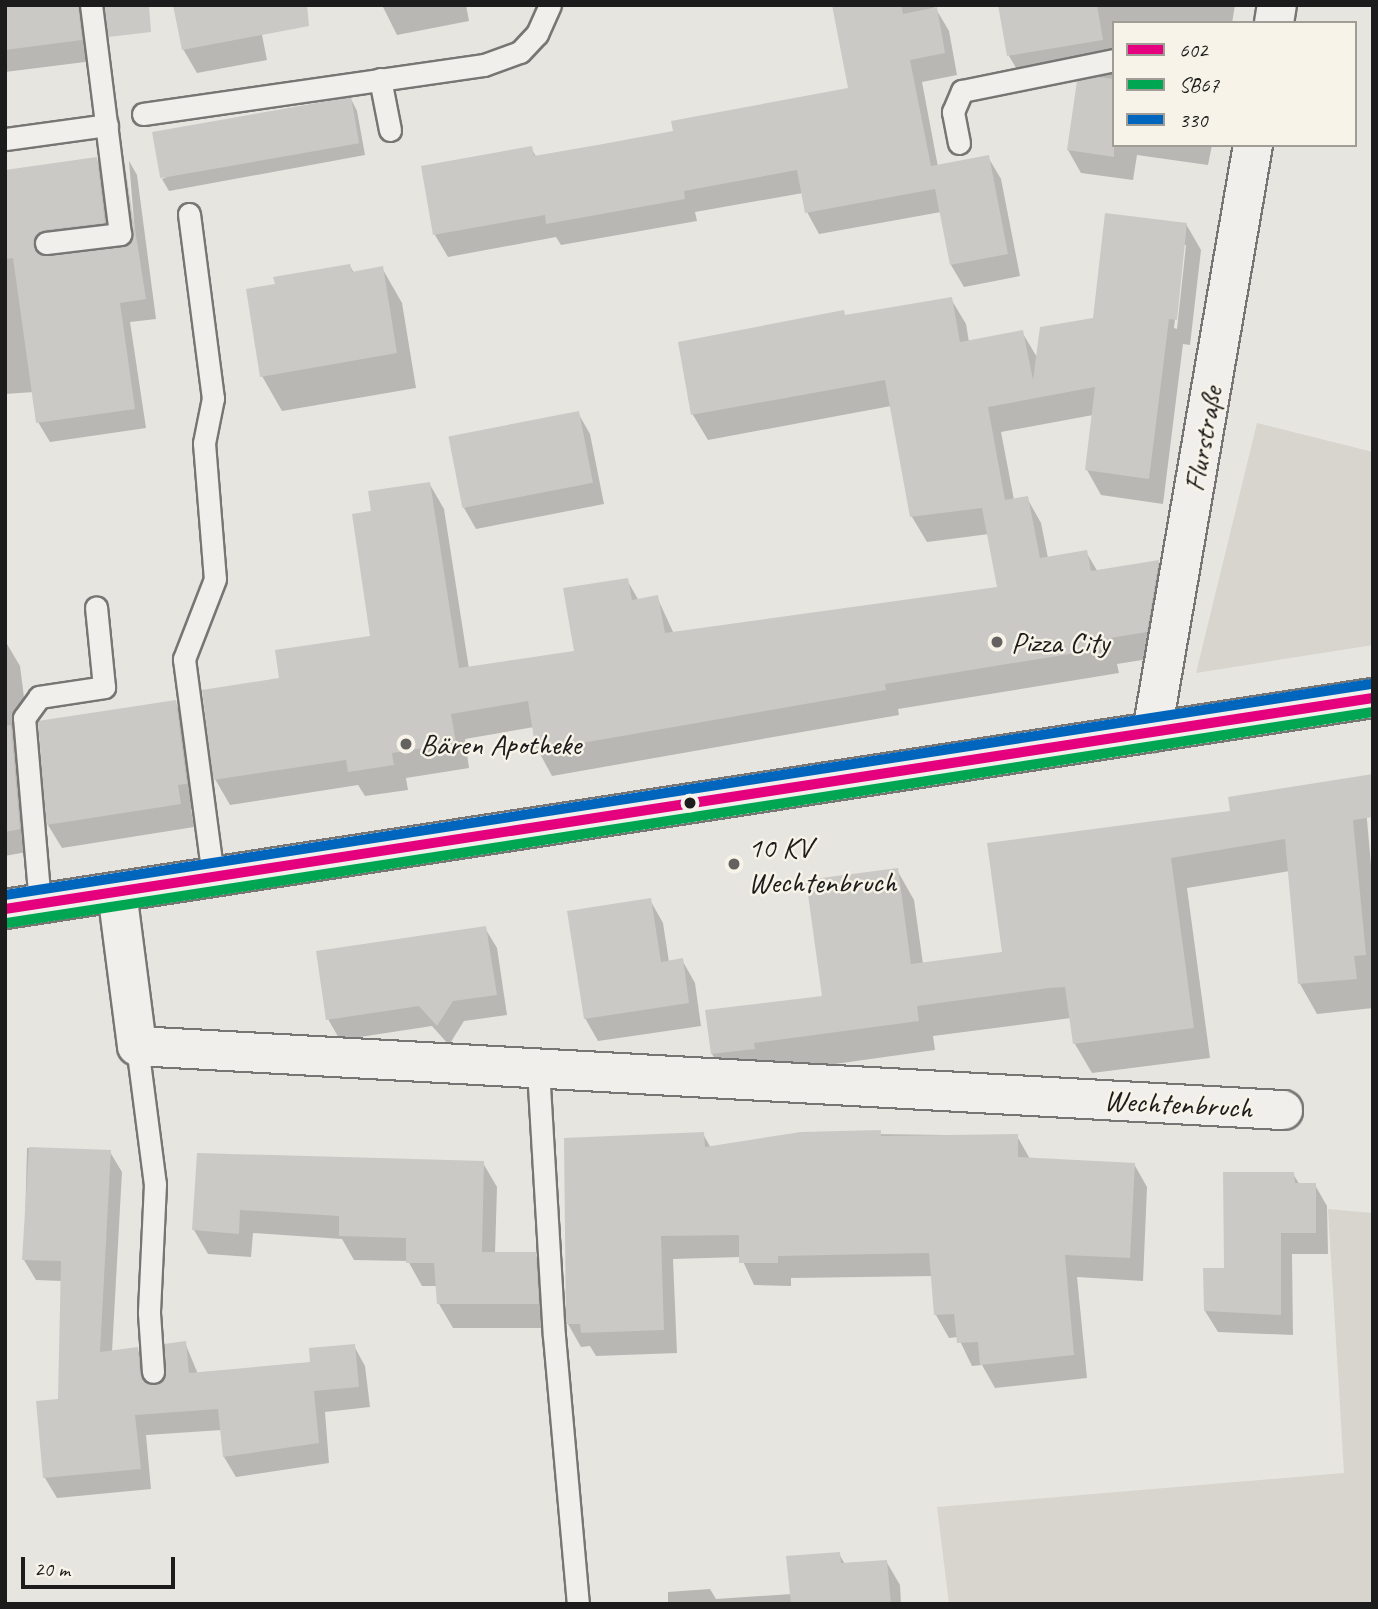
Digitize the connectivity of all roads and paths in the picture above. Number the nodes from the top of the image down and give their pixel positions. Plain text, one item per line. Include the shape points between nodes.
1 (91, 5) edge
2 (550, 5) edge
3 (1112, 60) edge
4 (380, 79) junction
5 (143, 114) dead end
6 (107, 125) junction
7 (390, 130) dead end
8 (5, 139) edge
9 (959, 144) dead end
10 (1253, 147) edge
11 (190, 214) dead end
12 (46, 243) dead end
13 (96, 607) dead end
14 (1373, 698) edge
15 (14, 719) edge
16 (1152, 732) junction
17 (213, 876) junction
18 (117, 892) junction
19 (22, 906) edge
20 (137, 1046) junction
21 (538, 1069) junction
22 (1283, 1110) dead end
23 (153, 1372) dead end
24 (578, 1604) edge

1 - 6 lane
2 - 4 lane via 537,34 520,52 484,65
3 - 9 lane via 961,91 953,112
4 - 5 lane
4 - 7 lane
6 - 8 lane
6 - 12 lane via 120,234
10 - 16 street, Flurstraße
11 - 17 lane via 213,398 204,443 215,579 184,659
13 - 15 lane via 104,687 39,696
14 - 16 street
15 - 19 lane
16 - 17 street
17 - 18 street
18 - 19 street
18 - 20 street
20 - 21 street, Wechtenbruch
20 - 23 lane via 155,1184 149,1312
21 - 22 street, Wechtenbruch
21 - 24 lane via 554,1336

